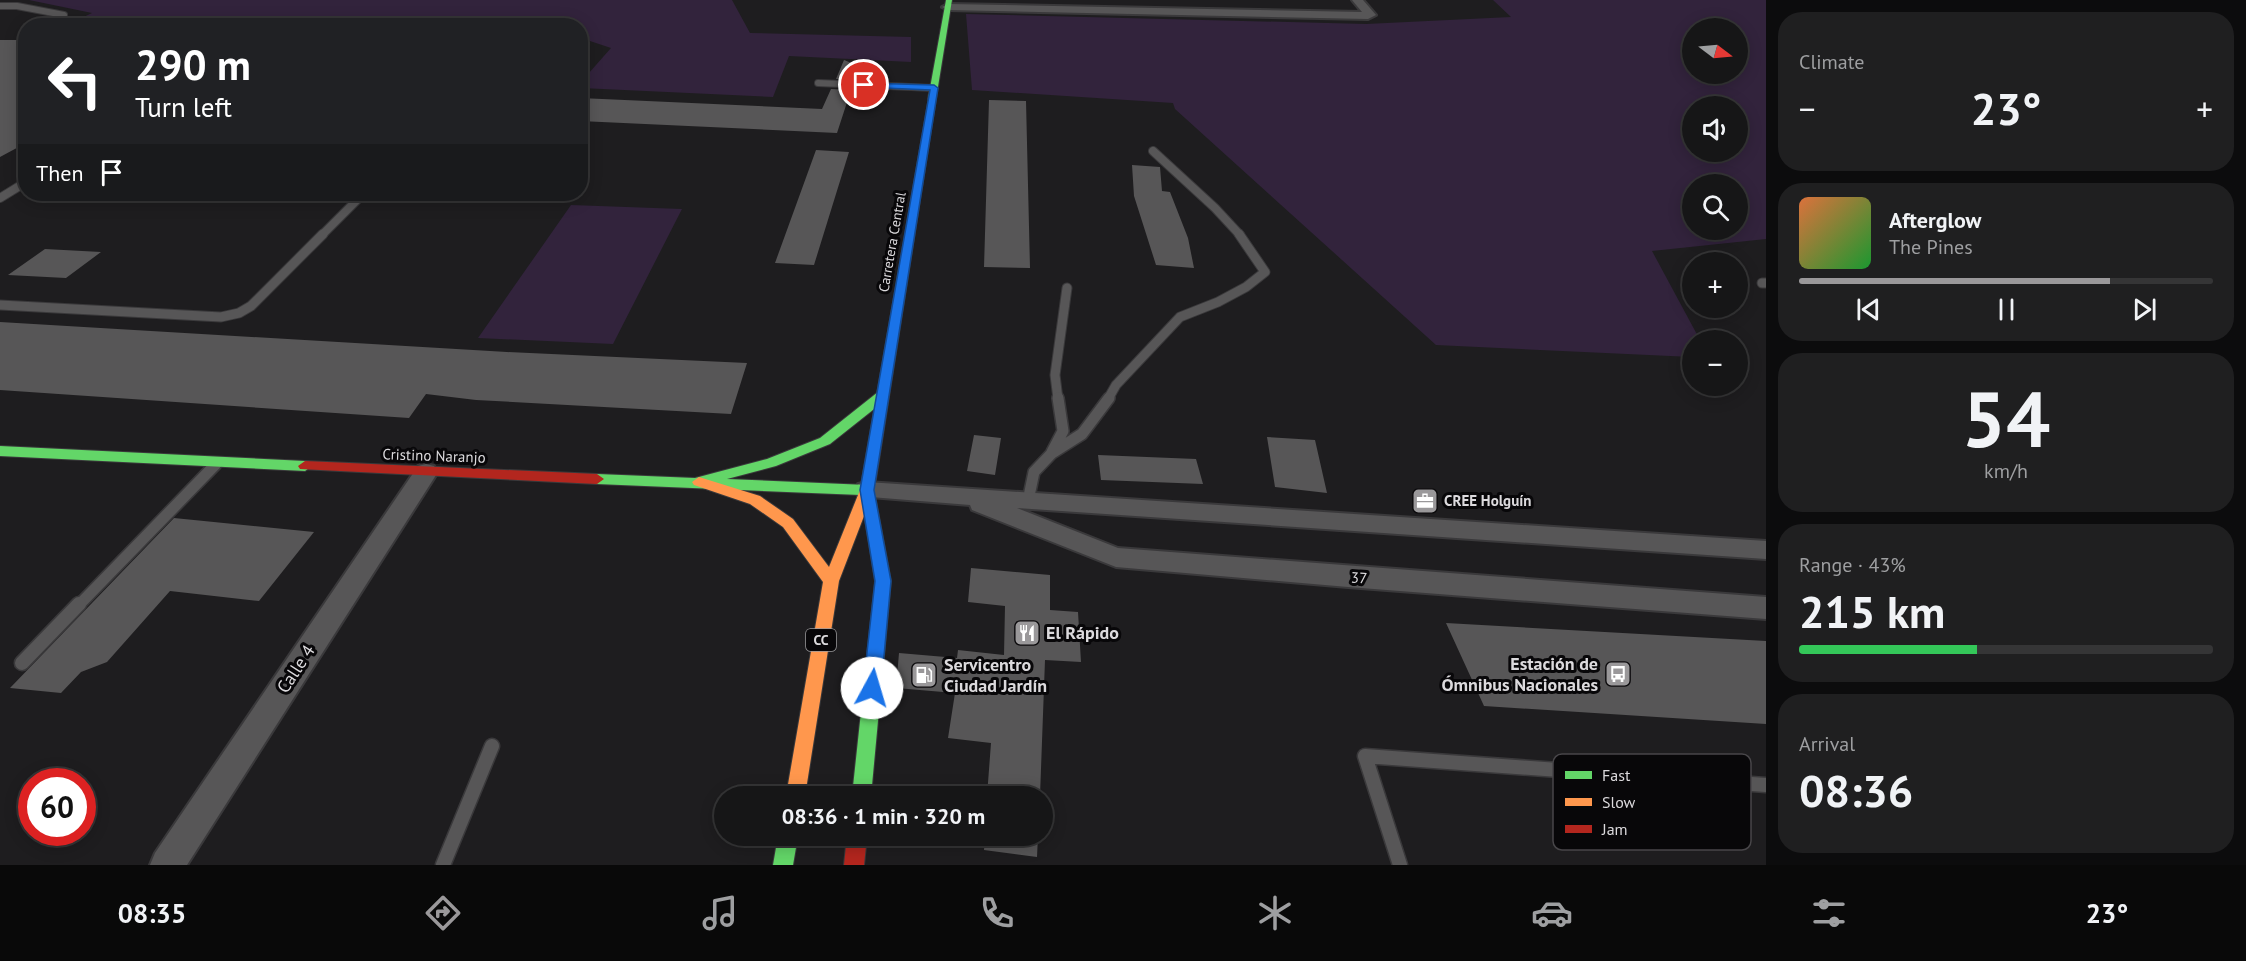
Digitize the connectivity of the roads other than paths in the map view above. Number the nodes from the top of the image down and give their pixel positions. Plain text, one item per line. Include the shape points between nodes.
1 (1358, 0) edge
2 (948, 4) edge
3 (0, 6) edge
4 (63, 15) dead end
5 (818, 83) dead end
6 (934, 88) junction
7 (1152, 152) dead end
8 (18, 187) edge
9 (0, 198) edge
10 (356, 201) edge
11 (1067, 288) dead end
12 (0, 305) edge
13 (883, 395) junction
14 (1052, 453) junction
15 (5, 456) edge
16 (218, 462) junction
17 (426, 472) junction
18 (699, 482) junction
19 (867, 490) junction
20 (963, 496) junction
21 (1028, 501) junction
22 (1766, 550) edge
23 (831, 581) junction
24 (1766, 608) edge
25 (22, 663) dead end
26 (492, 746) dead end
27 (1553, 770) edge
28 (1751, 784) edge
29 (1766, 785) edge
30 (797, 786) edge
31 (862, 786) edge
32 (786, 846) edge
33 (856, 846) edge
34 (167, 865) edge
35 (442, 865) edge
36 (783, 865) edge
37 (854, 865) edge
38 (1400, 865) edge

1 - 2 street via 1370,15
2 - 6 main road, Carretera Central / CC
3 - 4 lane
5 - 6 lane
6 - 13 main road, Carretera Central / CC
7 - 14 lane via 1236,230 1258,256 1265,272 1237,292 1180,317 1116,385 1082,434
8 - 9 lane
10 - 12 lane via 251,306 239,313 221,317
11 - 14 lane via 1055,375 1063,431
13 - 18 main road via 825,441 771,463
13 - 19 main road, Carretera Central / CC
14 - 21 lane via 1034,472
15 - 16 main road, Cristino Naranjo
16 - 17 main road, Cristino Naranjo
16 - 25 lane
17 - 18 main road, Cristino Naranjo
17 - 34 street, Calle 4
18 - 19 main road, Cristino Naranjo
18 - 23 main road via 755,500 788,523
19 - 20 street, 37
19 - 23 main road, Carretera Central / CC
19 - 31 main road, Carretera Central / CC via 883,581
20 - 21 street, 37
20 - 24 street, 37 via 1116,557
21 - 22 street, 37
23 - 30 main road, Carretera Central / CC
26 - 35 lane
27 - 38 lane via 1365,756
28 - 29 lane
32 - 36 main road
33 - 37 main road

